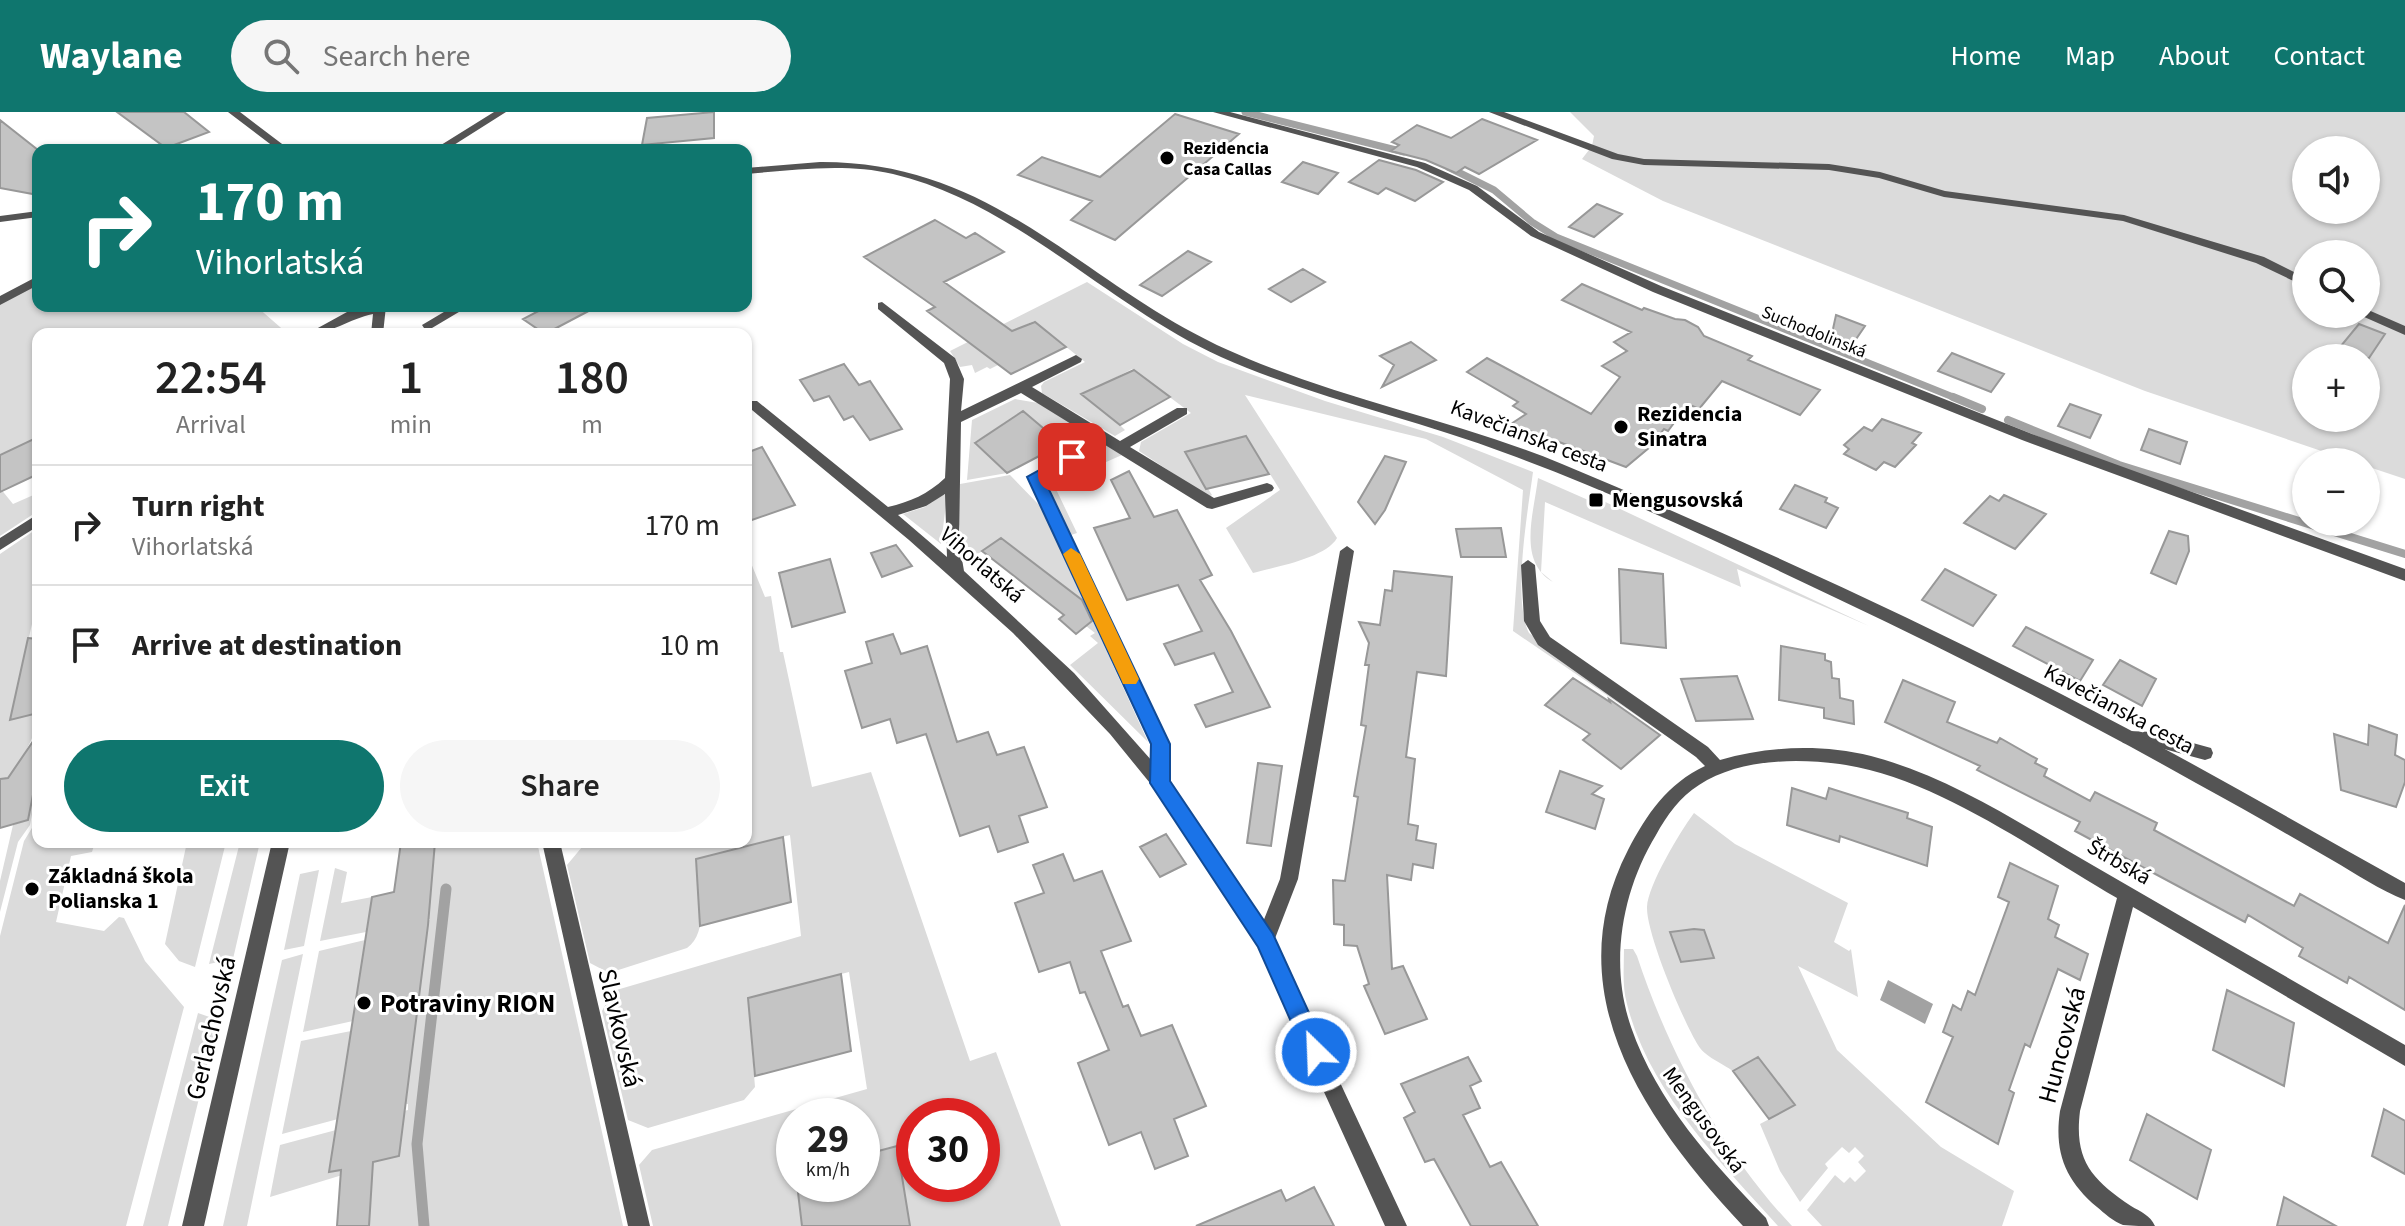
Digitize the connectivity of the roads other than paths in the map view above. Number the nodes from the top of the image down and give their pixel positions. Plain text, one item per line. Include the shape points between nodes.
1 (233, 112) edge
2 (501, 112) edge
3 (1218, 112) edge
4 (1494, 112) edge
5 (277, 144) edge
6 (448, 144) edge
7 (752, 171) edge
8 (32, 215) edge
9 (0, 219) edge
10 (2292, 276) edge
11 (32, 283) edge
12 (0, 301) edge
13 (882, 306) dead end
14 (363, 312) edge
15 (452, 312) edge
16 (2380, 319) edge
17 (428, 325) dead end
18 (325, 328) edge
19 (2405, 331) edge
20 (1076, 359) dead end
21 (1022, 387) junction
22 (752, 404) dead end
23 (1182, 411) dead end
24 (954, 420) junction
25 (1120, 447) junction
26 (1072, 457) dead end
27 (952, 480) junction
28 (1267, 488) dead end
29 (885, 513) junction
30 (32, 523) edge
31 (0, 545) edge
32 (1347, 551) dead end
33 (1528, 565) dead end
34 (957, 572) junction
35 (2405, 575) edge
36 (2129, 738) junction
37 (2205, 753) dead end
38 (1793, 755) joint
39 (1717, 768) junction
40 (1160, 783) junction
41 (280, 848) edge
42 (552, 848) edge
43 (2405, 892) edge
44 (2127, 895) junction
45 (1265, 941) junction
46 (2405, 1056) edge
47 (193, 1226) edge
48 (639, 1226) edge
49 (1396, 1226) edge
50 (1758, 1226) edge
51 (2144, 1226) edge

1 - 5 street
2 - 6 street
3 - 35 street, Suchodolinská via 1421,165 1473,188 1535,234 1657,289 2027,437
4 - 10 street via 1616,157 1644,162 1829,167 1944,194 2124,218 2260,260
7 - 36 street, Kavečianska cesta via 864,167 930,181 1035,235 1181,332 1221,352 1499,445 1589,481 1910,628
8 - 9 street
11 - 12 street
13 - 24 street via 950,361 957,379
14 - 18 street
15 - 17 street
16 - 19 street
20 - 21 street
21 - 24 street
21 - 25 street
22 - 29 street, Vihorlatská
23 - 25 street
24 - 27 street
25 - 28 street via 1212,504
26 - 40 street via 1035,477 1161,744
27 - 29 street via 919,505
27 - 34 street
29 - 34 street, Vihorlatská
30 - 31 street
32 - 45 street via 1289,879
33 - 39 street via 1532,621 1544,641 1702,752
34 - 40 street, Vihorlatská via 1036,646 1133,747
36 - 37 street
36 - 43 street, Kavečianska cesta
38 - 39 street, Mengusovská
38 - 44 street, Štrbská via 1874,764 1933,788
39 - 50 street, Mengusovská via 1676,793 1633,855 1618,899 1611,986 1627,1046 1658,1103
40 - 45 street, Vihorlatská
41 - 47 street, Gerlachovská
42 - 48 street, Slavkovská
44 - 46 street, Štrbská
44 - 51 street, Huncovská via 2070,1111 2068,1143 2078,1171 2100,1196
45 - 49 street, Vihorlatská

